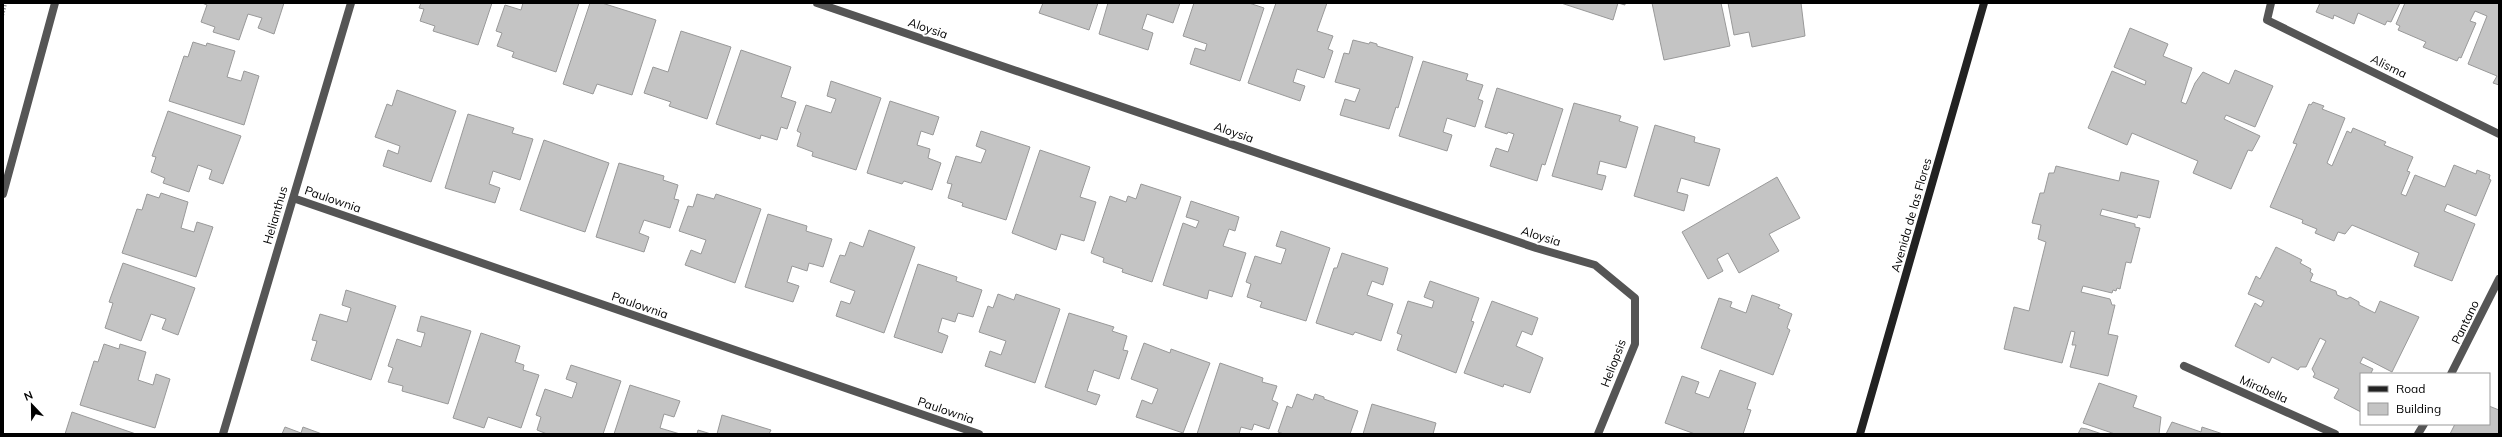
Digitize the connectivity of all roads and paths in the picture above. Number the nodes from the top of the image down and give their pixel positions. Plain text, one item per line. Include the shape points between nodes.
1 (6, 3) edge
2 (54, 3) edge
3 (351, 3) edge
4 (817, 3) edge
5 (1984, 3) edge
6 (2271, 3) edge
7 (3, 15) edge
8 (2499, 134) edge
9 (3, 194) edge
10 (293, 198) junction
11 (2499, 279) edge
12 (1635, 298) joint
13 (2184, 366) dead end
14 (2452, 373) edge
15 (2423, 425) edge
16 (223, 434) edge
17 (979, 434) edge
18 (1598, 434) edge
19 (1860, 434) edge
20 (2335, 434) edge
21 (2418, 434) edge

1 - 7 path
2 - 9 street
3 - 10 street, Helianthus
4 - 12 street, Aloysia via 1528,245 1595,264
5 - 19 main road, Avenida de las Flores
6 - 8 street, Alisma via 2267,20
10 - 16 street, Helianthus
10 - 17 street, Paulownia
11 - 14 street, Pantano
12 - 18 street, Heliopsis via 1635,344
13 - 20 street, Mirabella
15 - 21 street

